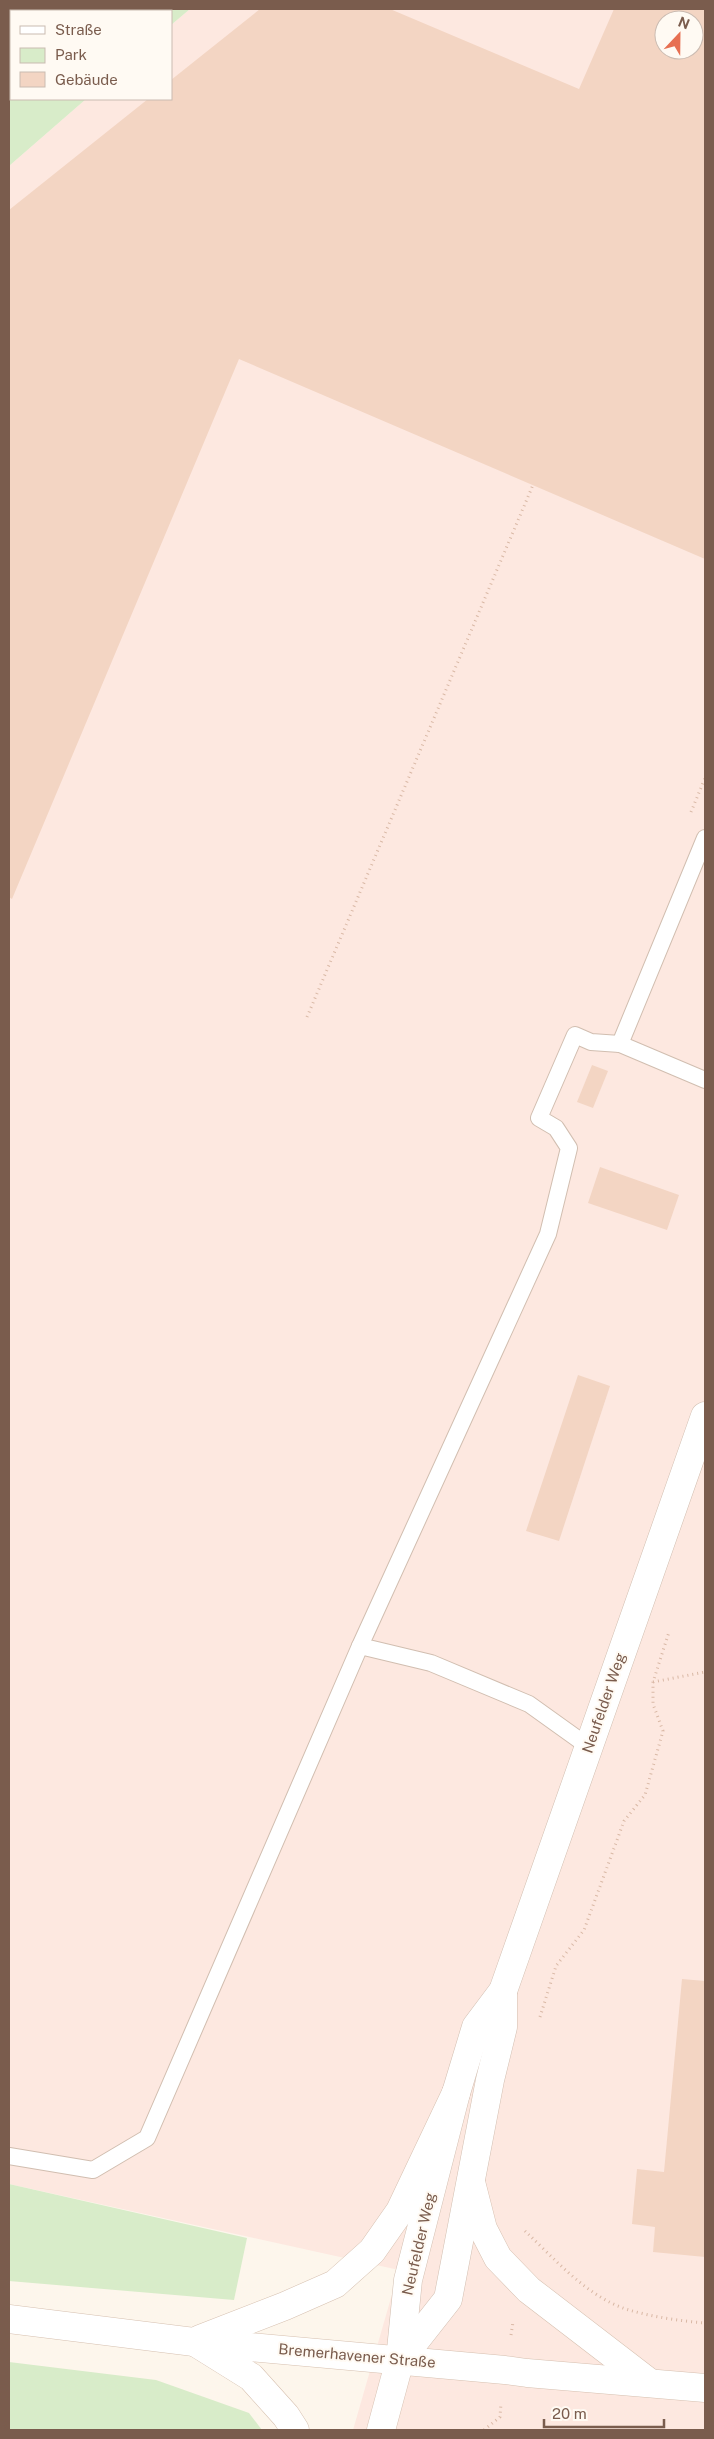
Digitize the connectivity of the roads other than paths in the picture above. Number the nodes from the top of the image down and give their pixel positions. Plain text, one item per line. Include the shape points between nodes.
1 (705, 838) edge
2 (620, 1044) junction
3 (705, 1080) edge
4 (705, 1416) edge
5 (360, 1646) junction
6 (589, 1747) junction
7 (503, 1990) junction
8 (456, 2093) junction
9 (9, 2156) edge
10 (470, 2182) junction
11 (9, 2319) edge
12 (194, 2342) junction
13 (400, 2360) junction
14 (650, 2383) junction
15 (705, 2388) edge
16 (295, 2430) edge
17 (381, 2430) edge

1 - 2 lane
2 - 3 lane
2 - 5 lane via 591,1042 575,1035 539,1118 556,1128 569,1148 548,1234
4 - 6 street, Neufelder Weg
5 - 6 lane via 431,1664 528,1704
5 - 9 lane via 147,2138 93,2170
6 - 7 street, Neufelder Weg
7 - 8 street, Neufelder Weg via 476,2027
7 - 10 street, Neufelder Weg via 503,2027
8 - 12 street via 400,2211 372,2251 335,2284
8 - 13 street, Neufelder Weg via 408,2280
10 - 13 street, Neufelder Weg via 448,2299
10 - 14 street via 483,2229 498,2258 529,2290
11 - 12 street, Bremerhavener Straße
12 - 13 street, Bremerhavener Straße
12 - 16 street via 251,2377
13 - 14 street, Bremerhavener Straße
13 - 17 street
14 - 15 street, Bremerhavener Straße

